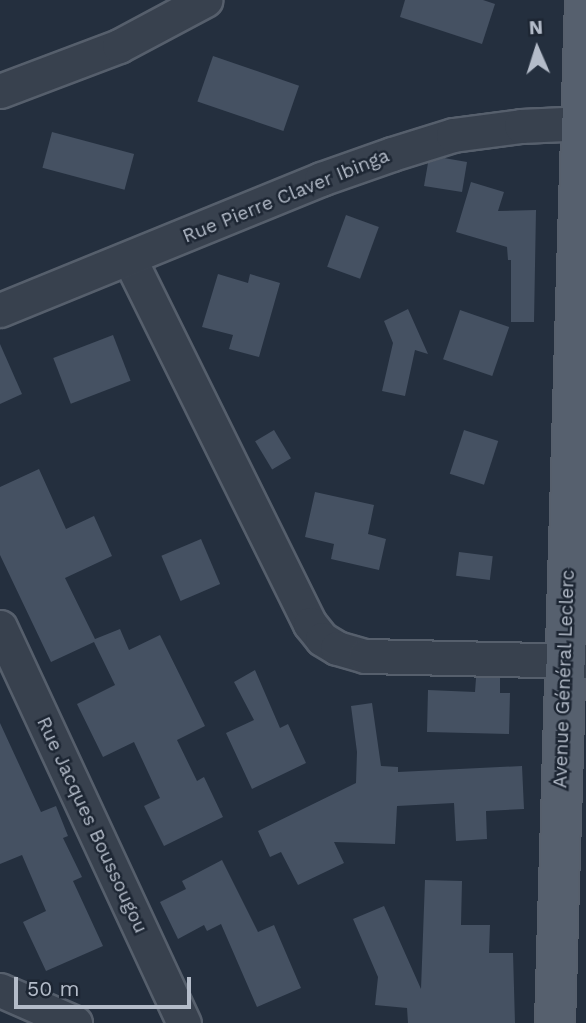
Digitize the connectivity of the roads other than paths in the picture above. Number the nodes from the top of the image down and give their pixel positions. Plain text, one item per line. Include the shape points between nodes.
1 (205, 0) edge
2 (585, 0) edge
3 (0, 91) edge
4 (585, 123) edge
5 (130, 260) junction
6 (0, 310) edge
7 (580, 464) edge
8 (0, 628) edge
9 (575, 661) edge
10 (0, 990) edge
11 (75, 1023) edge
12 (184, 1023) edge
13 (555, 1023) edge

1 - 3 street via 119,46
2 - 4 main road, Avenue Général Leclerc
4 - 5 street, Rue Pierre Claver Ibinga via 522,126 441,139 321,179
4 - 7 main road, Avenue Général Leclerc
5 - 6 street, Rue Pierre Claver Ibinga
5 - 9 street via 310,624 322,639 365,656
7 - 9 main road, Avenue Général Leclerc
8 - 12 street, Rue Jacques Boussougou
9 - 13 main road, Avenue Général Leclerc
10 - 11 street

